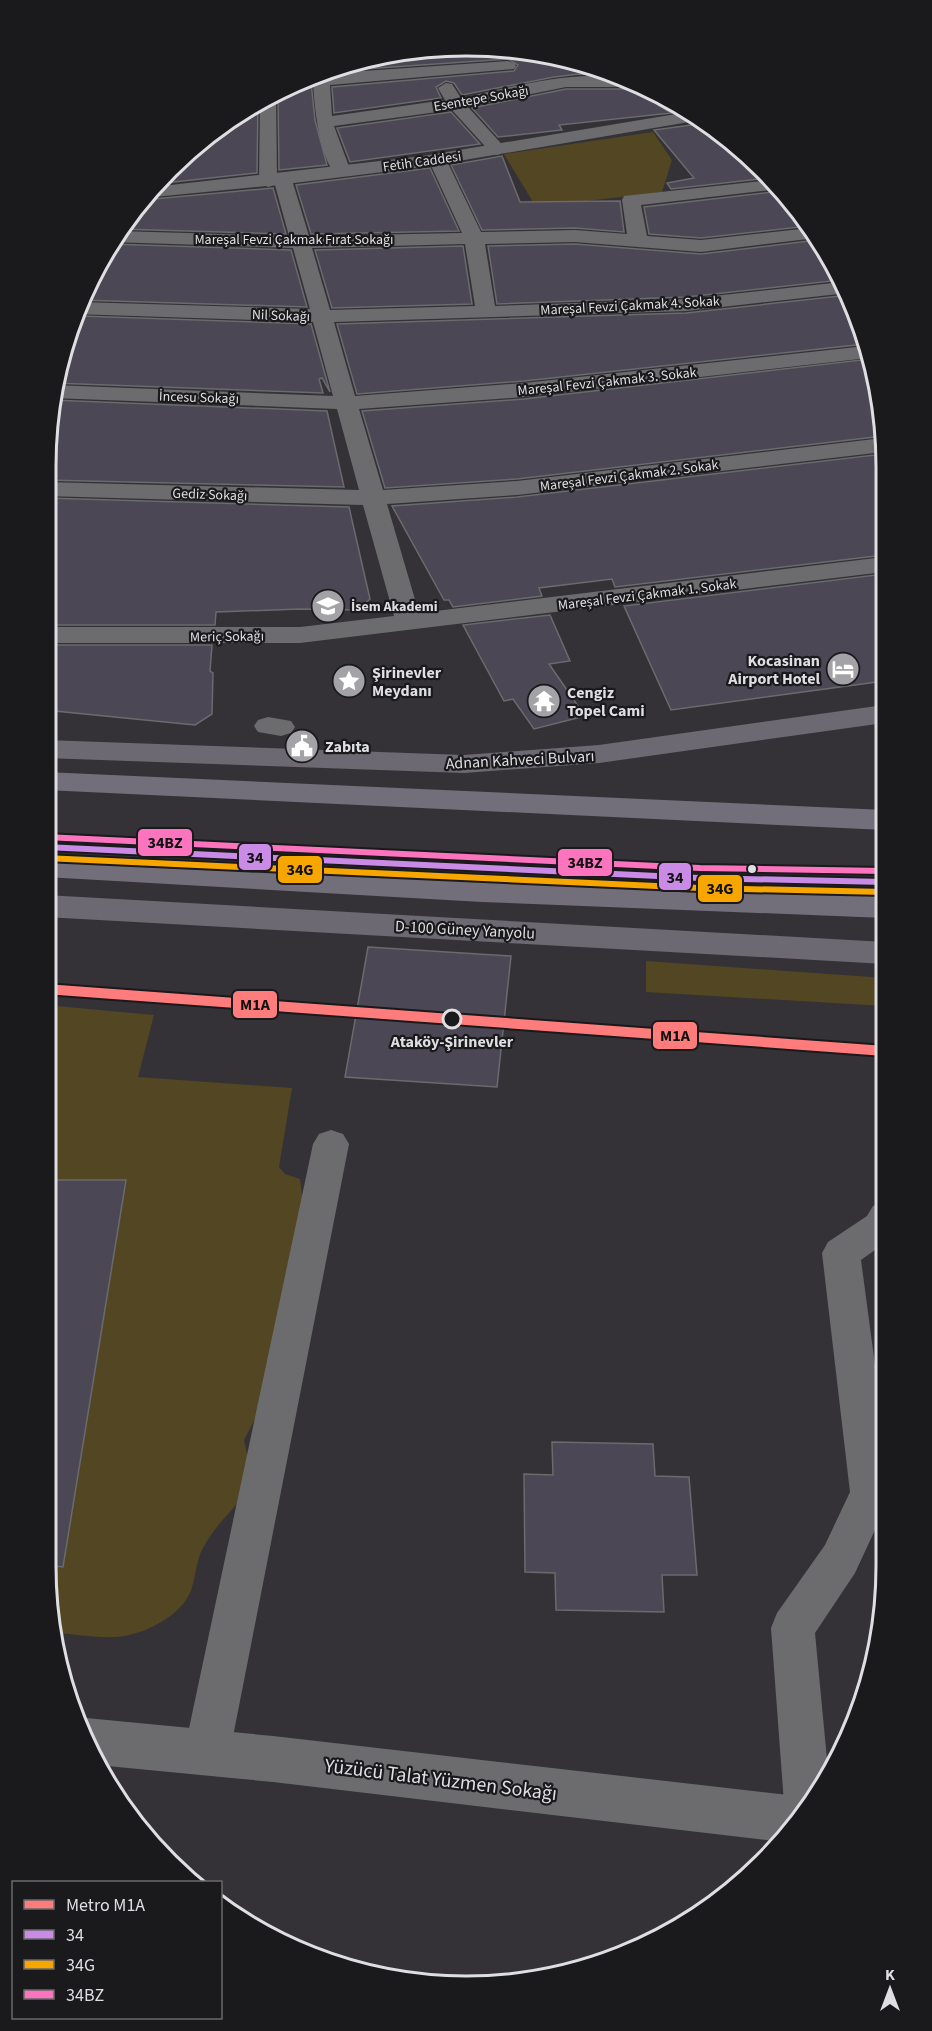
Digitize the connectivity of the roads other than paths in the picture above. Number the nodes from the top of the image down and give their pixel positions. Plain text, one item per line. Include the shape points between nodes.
1 (378, 65) edge
2 (508, 66) dead end
3 (436, 71) junction
4 (379, 75) junction
5 (321, 82) edge
6 (322, 82) edge
7 (612, 83) edge
8 (456, 104) junction
9 (269, 106) edge
10 (684, 119) edge
11 (324, 122) junction
12 (498, 150) junction
13 (437, 159) junction
14 (342, 172) junction
15 (275, 181) junction
16 (766, 186) edge
17 (160, 192) edge
18 (804, 234) edge
19 (125, 237) edge
20 (474, 238) junction
21 (299, 242) junction
22 (638, 242) junction
23 (836, 289) edge
24 (87, 308) edge
25 (486, 312) junction
26 (323, 316) junction
27 (861, 353) edge
28 (62, 392) edge
29 (346, 403) junction
30 (876, 446) edge
31 (56, 489) edge
32 (374, 498) junction
33 (876, 565) edge
34 (409, 623) junction
35 (56, 635) edge
36 (876, 715) edge
37 (56, 749) edge
38 (56, 782) edge
39 (876, 807) edge
40 (732, 814) junction
41 (876, 820) edge
42 (56, 868) edge
43 (56, 907) edge
44 (876, 907) edge
45 (876, 952) edge
46 (331, 1144) dead end
47 (876, 1230) edge
48 (96, 1742) edge
49 (207, 1752) junction
50 (806, 1794) edge
51 (789, 1819) edge

1 - 4 street
2 - 3 street via 475,62
3 - 4 street
3 - 8 street
4 - 6 street
5 - 11 street
7 - 8 street, Esentepe Sokağı via 566,82
8 - 11 street, Esentepe Sokağı
8 - 12 street
9 - 15 street
10 - 12 street, Fetih Caddesi
11 - 14 street
12 - 13 street, Fetih Caddesi
13 - 14 street, Fetih Caddesi
13 - 20 street
14 - 15 street, Fetih Caddesi
15 - 17 street, Fetih Caddesi
15 - 21 street
16 - 22 street via 631,200
18 - 22 street, Mareşal Fevzi Çakmak Fırat Sokağı via 700,246
19 - 21 street, Mareşal Fevzi Çakmak Fırat Sokağı
20 - 21 street, Mareşal Fevzi Çakmak Fırat Sokağı
20 - 22 street, Mareşal Fevzi Çakmak Fırat Sokağı via 575,236
20 - 25 street
21 - 26 street
23 - 25 street, Mareşal Fevzi Çakmak 4. Sokak via 686,305
24 - 26 street, Nil Sokağı
25 - 26 street, Nil Sokağı
26 - 29 street
27 - 29 street, Mareşal Fevzi Çakmak 3. Sokak via 524,390
28 - 29 street, İncesu Sokağı
29 - 32 street
30 - 32 street, Mareşal Fevzi Çakmak 2. Sokak via 517,488
31 - 32 street, Gediz Sokağı
32 - 34 street
33 - 34 street, Mareşal Fevzi Çakmak 1. Sokak
34 - 35 street, Meriç Sokağı via 300,635
36 - 37 main road, Adnan Kahveci Bulvarı via 599,754 464,764
38 - 40 highway
39 - 40 highway
40 - 41 highway
42 - 44 highway via 482,891
43 - 45 main road, D-100 Güney Yanyolu
46 - 49 street
47 - 50 street via 841,1253 871,1493 840,1559 793,1628
48 - 49 street, Yüzücü Talat Yüzmen Sokağı
49 - 51 street, Yüzücü Talat Yüzmen Sokağı

